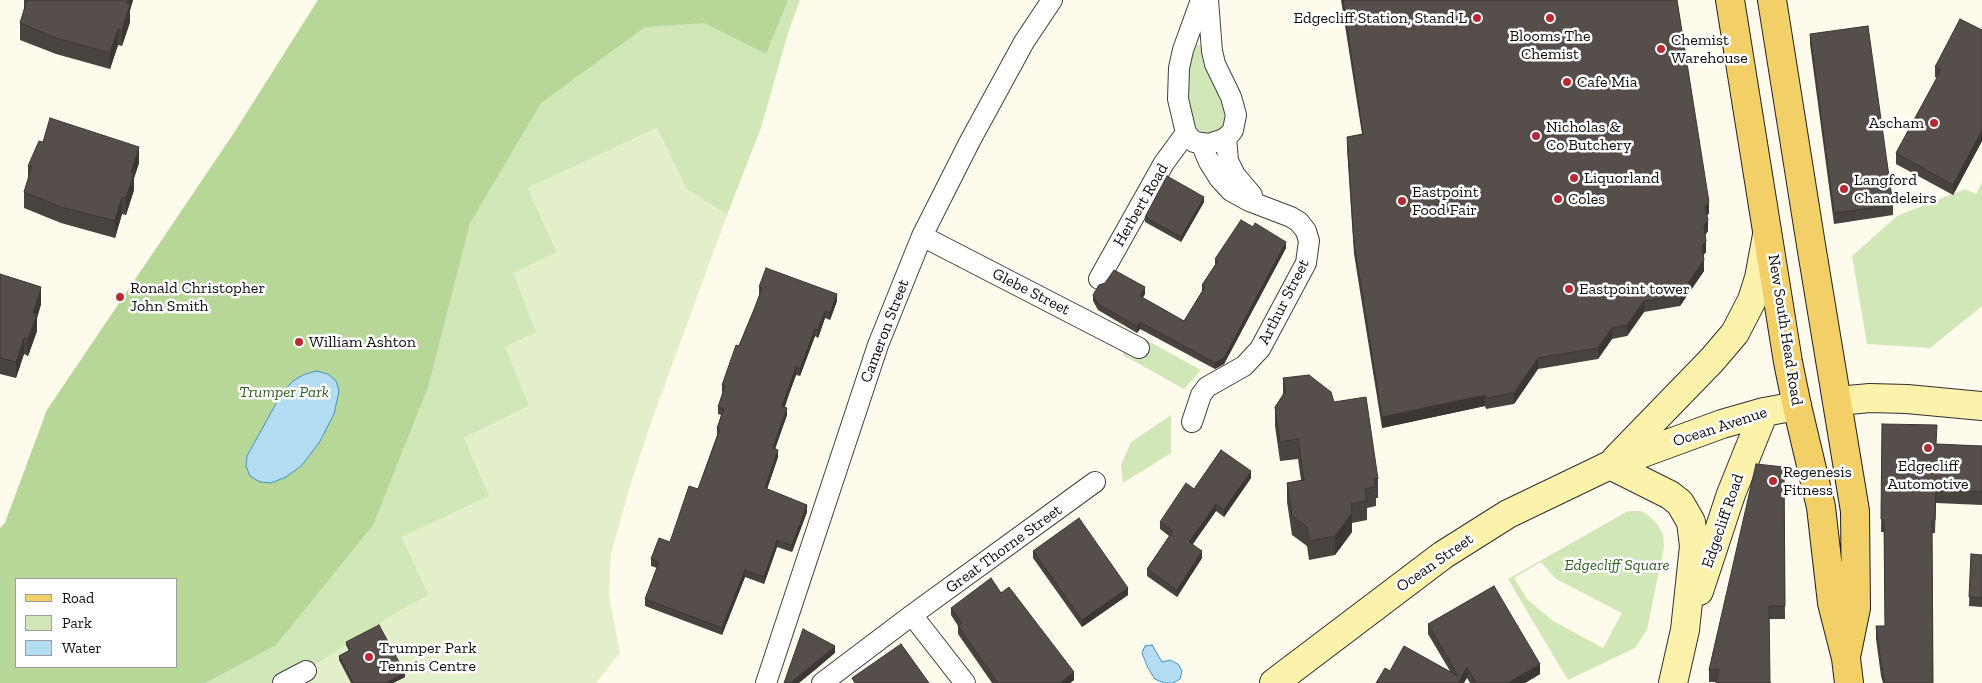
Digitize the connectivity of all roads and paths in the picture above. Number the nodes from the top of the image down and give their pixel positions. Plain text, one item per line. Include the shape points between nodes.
1 (1052, 0) edge
2 (1201, 0) edge
3 (1208, 0) edge
4 (1730, 0) edge
5 (1772, 0) edge
6 (1193, 138) junction
7 (1226, 138) junction
8 (1265, 207) junction
9 (1768, 230) junction
10 (922, 236) junction
11 (1099, 279) dead end
12 (1139, 348) dead end
13 (1837, 401) junction
14 (1796, 406) junction
15 (1982, 406) edge
16 (1764, 412) junction
17 (1192, 422) dead end
18 (1610, 465) junction
19 (1095, 482) dead end
20 (912, 615) junction
21 (1685, 630) junction
22 (306, 671) dead end
23 (1847, 671) edge
24 (283, 683) edge
25 (766, 683) edge
26 (822, 683) edge
27 (965, 683) edge
28 (1274, 683) edge
29 (1673, 683) edge

1 - 10 street, Cameron Street via 1024,42
2 - 6 street, Arthur Street via 1179,68 1178,99
3 - 7 street via 1215,64 1232,97 1236,115 1233,130
4 - 9 main road, New South Head Road
5 - 13 main road, New South Head Road
6 - 7 street via 1217,142
6 - 8 street, Arthur Street via 1231,191
6 - 11 street, Herbert Road via 1164,163
7 - 8 street, Arthur Street via 1228,161 1235,175
8 - 17 street, Arthur Street via 1299,222 1306,231 1309,241 1306,263 1260,348 1244,366 1207,387
9 - 14 main road, New South Head Road
9 - 18 main road via 1759,278 1735,334
10 - 12 street, Glebe Street
10 - 25 street, Cameron Street via 878,345
13 - 14 main road, Ocean Avenue
13 - 15 main road, Ocean Avenue via 1907,398
13 - 23 main road, New South Head Road via 1855,511 1856,608
14 - 16 main road, Ocean Avenue
14 - 23 main road, New South Head Road via 1821,507 1832,603
16 - 18 main road, Ocean Avenue
16 - 21 main road, Edgecliff Road via 1731,494
18 - 21 main road, Edgecliff Road via 1670,495 1687,512 1694,546
18 - 28 main road, Ocean Street via 1508,514 1443,555
19 - 20 street, Great Thorne Street
20 - 26 street, Great Thorne Street
20 - 27 street
21 - 29 main road, Edgecliff Road
22 - 24 street

